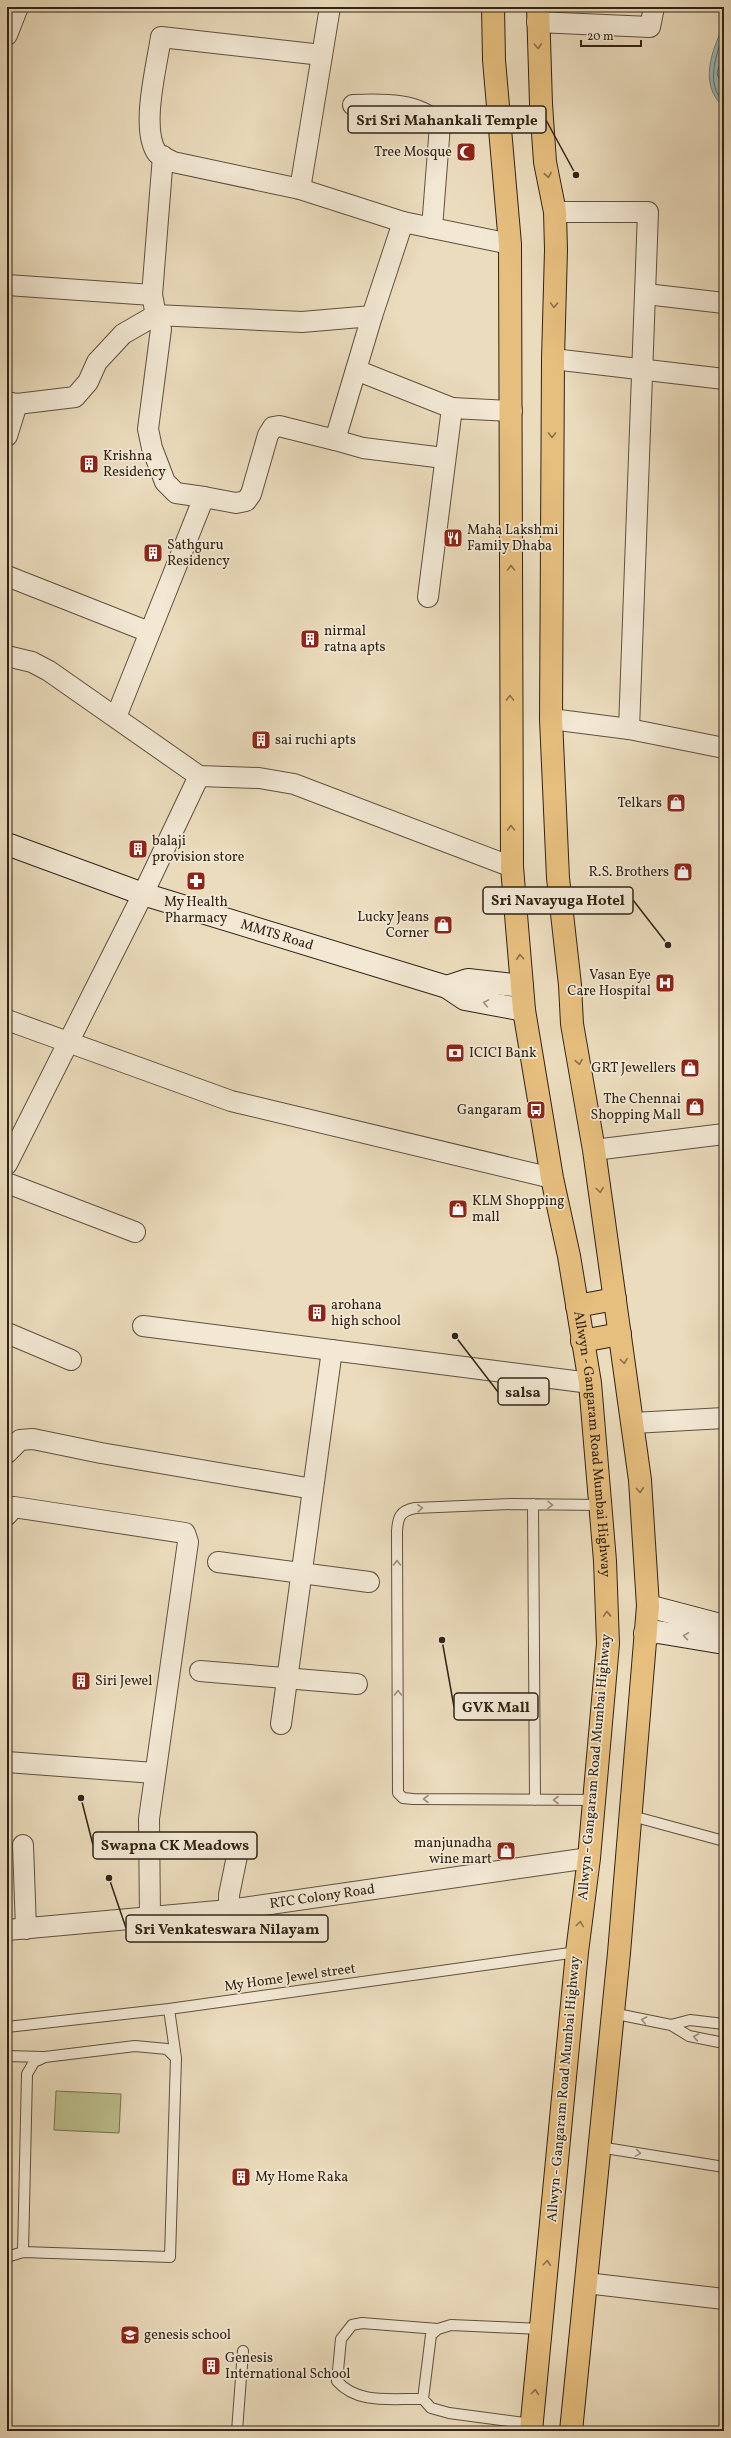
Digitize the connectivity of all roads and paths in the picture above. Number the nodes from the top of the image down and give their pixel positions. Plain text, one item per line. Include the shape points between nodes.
1 (18, 7) edge
2 (330, 7) edge
3 (493, 7) edge
4 (654, 7) edge
5 (537, 15) edge
6 (7, 35) edge
7 (322, 56) junction
8 (353, 105) dead end
9 (163, 156) junction
10 (300, 189) junction
11 (555, 212) junction
12 (403, 222) junction
13 (432, 228) junction
14 (510, 244) junction
15 (7, 285) edge
16 (646, 294) junction
17 (152, 295) junction
18 (724, 303) edge
19 (156, 315) junction
20 (372, 316) junction
21 (553, 360) junction
22 (640, 369) junction
23 (356, 370) junction
24 (724, 379) edge
25 (12, 403) edge
26 (452, 408) junction
27 (512, 411) junction
28 (7, 436) edge
29 (334, 440) junction
30 (444, 458) junction
31 (204, 497) junction
32 (7, 576) edge
33 (428, 597) dead end
34 (149, 632) junction
35 (7, 656) edge
36 (116, 717) junction
37 (551, 719) junction
38 (629, 729) junction
39 (724, 748) edge
40 (199, 776) junction
41 (7, 844) edge
42 (512, 867) junction
43 (144, 894) junction
44 (522, 986) junction
45 (447, 987) junction
46 (524, 1010) junction
47 (7, 1020) edge
48 (68, 1041) junction
49 (724, 1134) edge
50 (594, 1150) junction
51 (7, 1164) edge
52 (552, 1178) junction
53 (7, 1183) edge
54 (135, 1232) dead end
55 (615, 1299) junction
56 (577, 1306) junction
57 (143, 1326) dead end
58 (7, 1333) edge
59 (620, 1334) junction
60 (582, 1341) junction
61 (332, 1350) junction
62 (71, 1360) dead end
63 (590, 1383) junction
64 (724, 1418) edge
65 (632, 1423) junction
66 (7, 1453) edge
67 (313, 1488) junction
68 (533, 1504) junction
69 (600, 1505) junction
70 (7, 1515) edge
71 (218, 1562) dead end
72 (301, 1573) junction
73 (368, 1582) dead end
74 (648, 1606) junction
75 (724, 1626) edge
76 (645, 1633) junction
77 (724, 1643) edge
78 (200, 1671) dead end
79 (287, 1677) junction
80 (357, 1684) dead end
81 (281, 1724) dead end
82 (7, 1762) edge
83 (154, 1773) junction
84 (535, 1800) junction
85 (595, 1800) junction
86 (632, 1816) junction
87 (724, 1841) edge
88 (23, 1845) dead end
89 (237, 1856) dead end
90 (589, 1858) junction
91 (229, 1910) junction
92 (150, 1919) junction
93 (16, 1930) edge
94 (577, 1952) junction
95 (169, 2009) junction
96 (612, 2014) junction
97 (724, 2024) edge
98 (671, 2025) junction
99 (7, 2027) edge
100 (724, 2043) edge
101 (7, 2056) edge
102 (45, 2057) junction
103 (176, 2058) junction
104 (600, 2147) junction
105 (724, 2167) edge
106 (23, 2252) junction
107 (7, 2256) edge
108 (586, 2283) junction
109 (724, 2299) edge
110 (438, 2329) junction
111 (541, 2330) junction
112 (243, 2351) dead end
113 (423, 2399) junction
114 (531, 2428) edge
115 (237, 2431) edge
116 (571, 2431) edge

1 - 6 street
2 - 7 street
3 - 14 highway, Allwyn - Gangaram Road Mumbai Highway via 494,60
4 - 5 street via 650,28
5 -> 11 highway via 546,162
7 - 9 street via 161,37 149,121 151,138 158,154
7 - 10 street
8 - 13 street via 401,106 431,116 440,124
9 - 10 street via 174,162
9 - 17 street
10 - 12 street
11 - 16 street via 648,212
11 -> 21 highway
12 - 13 street
12 - 20 street
13 - 14 street
14 - 27 highway, Allwyn - Gangaram Road Mumbai Highway
15 - 17 street
16 - 18 street
16 - 22 street
17 - 19 street
19 - 20 street via 302,322
19 - 25 street via 123,334 97,362 88,382 75,397
19 - 31 street via 161,329 148,429 152,448 165,482 176,493
20 - 23 street
21 - 22 street
21 -> 37 highway
22 - 24 street
22 - 38 street
23 - 26 street
23 - 29 street
25 - 28 street
26 - 27 street
26 - 30 street
42 -> 27 highway, Allwyn - Gangaram Road Mumbai Highway
29 - 30 street via 364,448
29 - 31 street via 279,426 273,427 268,435 251,494 246,501 236,503
30 - 33 street
31 - 34 street
32 - 34 street
34 - 36 street
35 - 36 street via 32,662 49,671
36 - 40 street
37 - 38 street
37 -> 50 highway via 558,878 572,1024
38 - 39 street
40 - 42 street via 260,778 294,784
40 - 43 street
41 - 43 main road, MMTS Road
44 -> 42 highway, Allwyn - Gangaram Road Mumbai Highway
43 - 45 main road, MMTS Road
43 - 48 street
44 - 45 main road via 468,980
44 - 46 highway, Allwyn - Gangaram Road Mumbai Highway
46 -> 45 main road, MMTS Road via 465,1000
46 - 52 highway, Allwyn - Gangaram Road Mumbai Highway
47 - 48 street
48 - 51 street
48 - 52 street via 231,1101
49 - 50 street
50 -> 55 highway
52 - 56 highway, Allwyn - Gangaram Road Mumbai Highway
53 - 54 street
55 - 56 highway
55 - 59 highway
56 - 60 highway, Allwyn - Gangaram Road Mumbai Highway
57 - 61 street
58 - 62 street
59 - 60 highway
59 -> 65 highway
60 - 63 highway, Allwyn - Gangaram Road Mumbai Highway
61 - 63 street
61 - 67 street
63 - 69 highway, Allwyn - Gangaram Road Mumbai Highway
64 - 65 street
65 -> 74 highway via 640,1480
66 - 67 street via 20,1440 33,1439 101,1453
67 - 72 street
68 -> 69 lane
68 - 84 lane
84 -> 68 lane via 413,1799 403,1798 398,1793 398,1517 405,1510 415,1508
85 -> 69 highway, Allwyn - Gangaram Road Mumbai Highway via 608,1644
70 - 83 street via 14,1507 185,1533 188,1542
71 - 72 street
72 - 73 street
72 - 79 street
74 - 75 main road
74 - 76 highway
77 -> 76 main road via 658,1632
76 - 86 highway
78 - 79 street
79 - 80 street
79 - 81 street
82 - 83 street
83 - 92 street via 149,1819
85 -> 84 lane
85 - 90 highway, Allwyn - Gangaram Road Mumbai Highway
86 - 87 lane
86 - 96 highway
88 - 93 street
89 - 91 street
90 - 91 street, RTC Colony Road
94 -> 90 highway, Allwyn - Gangaram Road Mumbai Highway
91 - 92 street, RTC Colony Road
92 - 93 street, RTC Colony Road
94 - 95 lane, My Home Jewel street
111 -> 94 highway, Allwyn - Gangaram Road Mumbai Highway
95 - 99 lane, My Home Jewel street
95 - 103 lane
98 -> 96 lane
96 - 104 highway
97 - 98 lane via 690,2020
100 -> 98 lane via 688,2036
101 - 102 lane
102 - 103 lane via 135,2046 167,2049
102 - 106 lane via 34,2062 28,2074
103 - 106 lane via 170,2257
104 -> 105 lane
104 - 108 highway
106 - 107 lane
108 - 109 street
108 - 116 highway
110 - 111 lane via 451,2325
110 - 113 lane via 431,2336
110 - 113 lane via 362,2323 352,2325 341,2339 337,2380 346,2390 365,2398
114 -> 111 highway, Allwyn - Gangaram Road Mumbai Highway
112 - 115 lane
113 - 114 lane via 431,2408 449,2413

